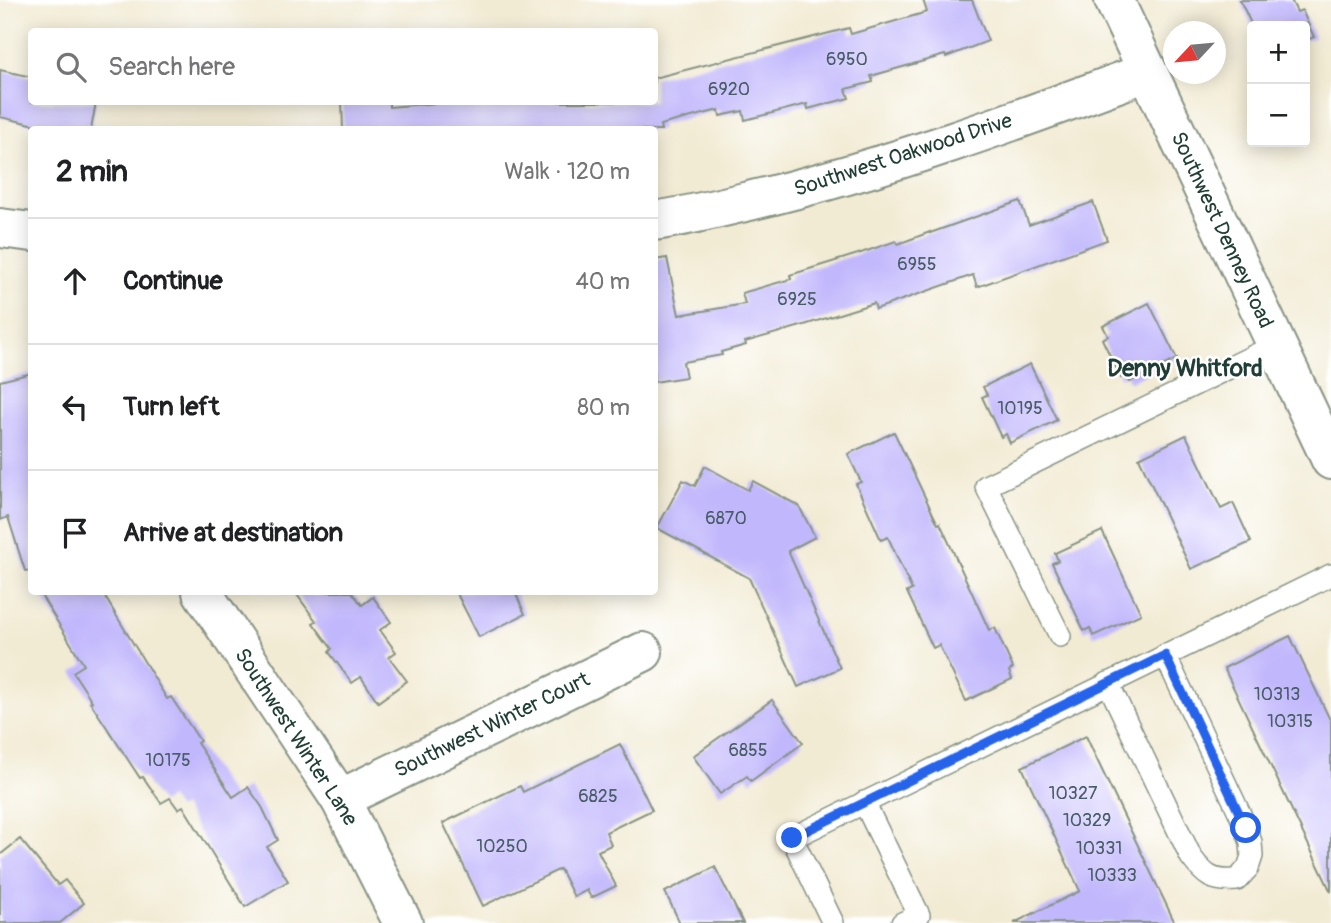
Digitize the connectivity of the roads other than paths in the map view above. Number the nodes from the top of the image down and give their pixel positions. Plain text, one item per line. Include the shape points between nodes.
1 (1114, 0) edge
2 (1147, 72) junction
3 (658, 220) edge
4 (0, 228) edge
5 (28, 232) edge
6 (1276, 345) junction
7 (1328, 448) edge
8 (1331, 575) edge
9 (204, 595) edge
10 (1060, 636) dead end
11 (643, 652) dead end
12 (1165, 655) junction
13 (1108, 683) junction
14 (340, 799) junction
15 (864, 802) junction
16 (403, 923) edge
17 (833, 923) edge
18 (902, 923) edge

1 - 2 street, Southwest Denney Road
2 - 3 street, Southwest Oakwood Drive via 898,161
2 - 6 street, Southwest Denney Road
4 - 5 street
6 - 7 street, Southwest Denney Road
6 - 10 lane via 986,486
8 - 12 lane
9 - 14 street, Southwest Winter Lane
11 - 14 street, Southwest Winter Court
12 - 13 lane
12 - 13 lane via 1251,842 1248,867 1237,880 1213,879 1191,857
13 - 15 lane
14 - 16 street, Southwest Winter Lane
15 - 17 lane via 792,838
15 - 18 lane via 919,915

